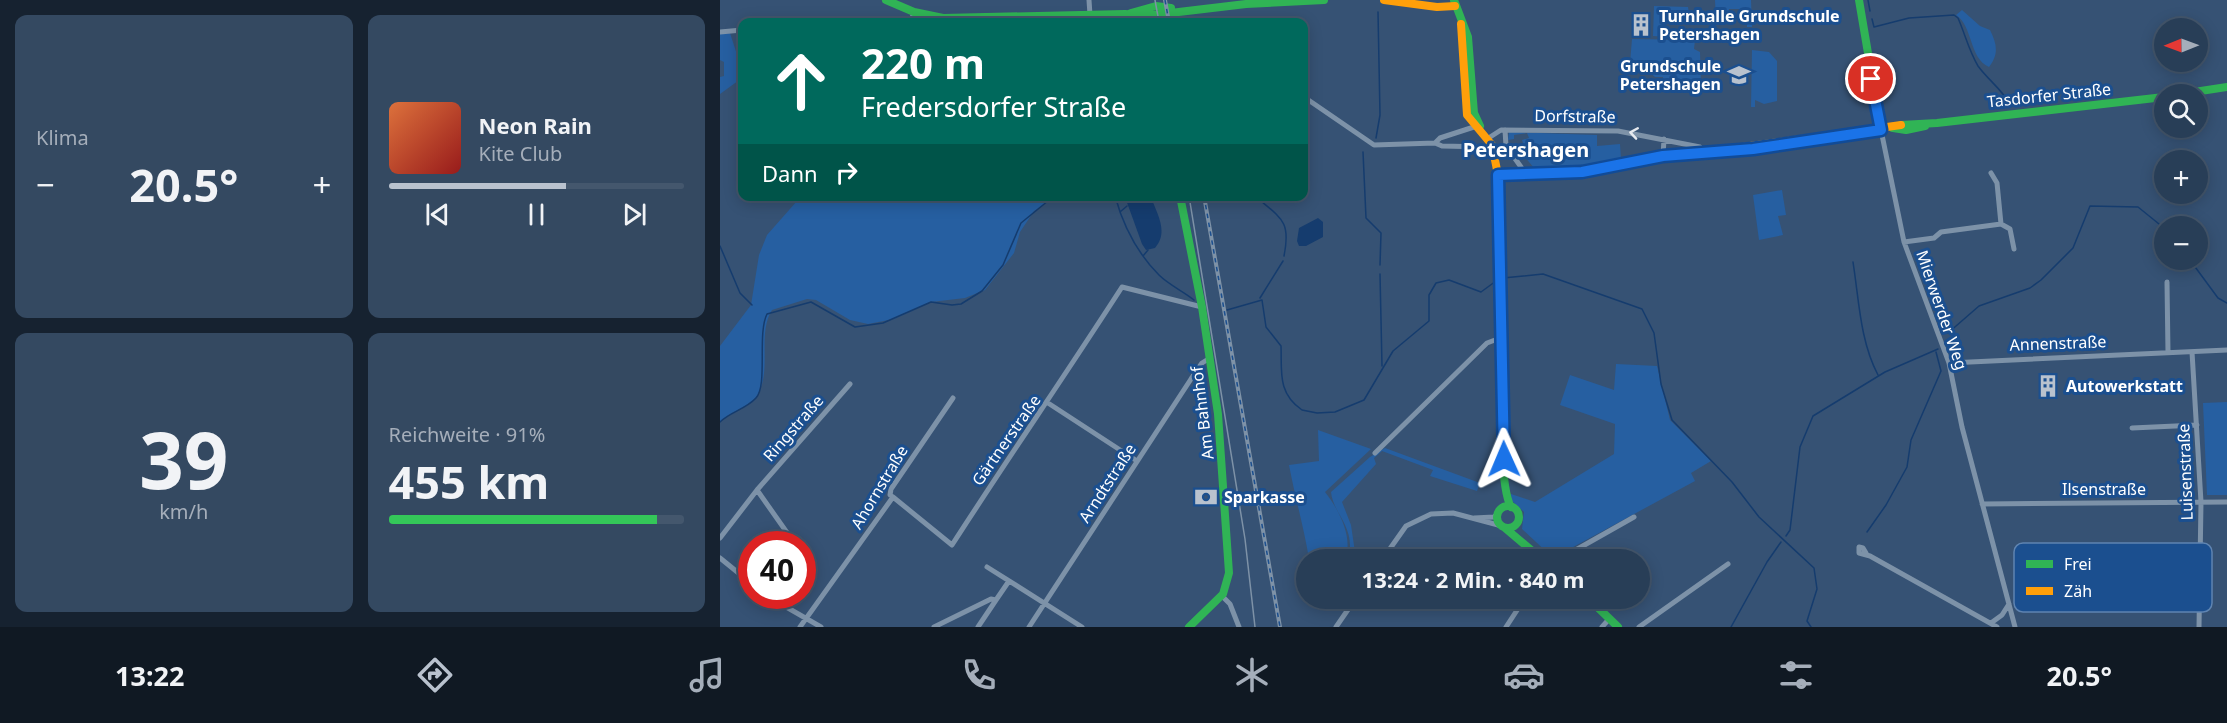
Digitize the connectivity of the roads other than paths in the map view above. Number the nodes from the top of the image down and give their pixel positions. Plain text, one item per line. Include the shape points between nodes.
1 (886, 0) edge
2 (1089, 0) edge
3 (1304, 0) edge
4 (1324, 0) edge
5 (1384, 0) edge
6 (1859, 0) edge
7 (1454, 3) edge
8 (914, 12) junction
9 (1090, 15) junction
10 (1149, 15) edge
11 (912, 18) edge
12 (950, 18) edge
13 (990, 18) edge
14 (738, 30) edge
15 (720, 32) edge
16 (2227, 87) edge
17 (2208, 90) edge
18 (2154, 98) edge
19 (1308, 101) edge
20 (1477, 126) junction
21 (1504, 130) junction
22 (1881, 130) junction
23 (1664, 139) junction
24 (1488, 141) junction
25 (1435, 143) junction
26 (1701, 152) junction
27 (1663, 156) junction
28 (1521, 167) dead end
29 (1991, 173) dead end
30 (1498, 175) junction
31 (1181, 201) edge
32 (2001, 224) junction
33 (1904, 242) junction
34 (2014, 249) dead end
35 (2167, 282) dead end
36 (1202, 307) junction
37 (1503, 337) junction
38 (2227, 350) edge
39 (2192, 351) junction
40 (2168, 353) junction
41 (1210, 358) junction
42 (1949, 363) junction
43 (850, 384) dead end
44 (953, 398) dead end
45 (1048, 403) junction
46 (2197, 425) junction
47 (2132, 428) dead end
48 (1375, 453) dead end
49 (1137, 461) junction
50 (1504, 475) junction
51 (757, 490) junction
52 (893, 497) junction
53 (2201, 502) junction
54 (2227, 502) edge
55 (1982, 504) junction
56 (1511, 507) junction
57 (1499, 512) junction
58 (1464, 516) junction
59 (1634, 517) dead end
60 (1517, 523) junction
61 (1503, 527) junction
62 (786, 531) edge
63 (720, 538) edge
64 (2200, 543) edge
65 (1528, 546) junction
66 (1389, 549) edge
67 (1531, 549) edge
68 (1577, 549) edge
69 (1866, 554) dead end
70 (720, 558) edge
71 (1728, 564) dead end
72 (987, 567) dead end
73 (738, 573) edge
74 (1009, 580) junction
75 (1222, 596) junction
76 (996, 600) junction
77 (1044, 603) junction
78 (2009, 604) junction
79 (790, 609) edge
80 (1348, 609) edge
81 (1518, 609) edge
82 (1600, 609) edge
83 (2199, 612) edge
84 (806, 618) junction
85 (1610, 618) junction
86 (1990, 622) junction
87 (800, 627) edge
88 (821, 627) edge
89 (934, 627) edge
90 (978, 627) edge
91 (1029, 627) edge
92 (1082, 627) edge
93 (1190, 627) edge
94 (1239, 627) edge
95 (1336, 627) edge
96 (1506, 627) edge
97 (1602, 627) edge
98 (1618, 627) edge
99 (1639, 627) edge
100 (1997, 627) edge
101 (2015, 627) edge
102 (2199, 627) edge

1 - 8 main road
2 - 9 street
3 - 4 main road
3 - 10 main road via 1196,10 1160,6
5 - 7 main road via 1437,7
6 - 22 main road
7 - 20 main road via 1468,37
8 - 11 street
8 - 12 main road
9 - 10 main road
9 - 13 main road
14 - 15 street
16 - 17 main road
18 - 22 main road, Tasdorfer Straße
19 - 25 street, Dorfstraße via 1374,144
20 - 24 main road
20 - 25 street, Dorfstraße
23 -> 21 street, Dorfstraße via 1618,131
21 - 24 street, Dorfstraße
21 - 28 street via 1506,146
22 - 26 main road, Dorfstraße
22 - 33 street, Mierwerder Weg
23 - 26 street, Dorfstraße via 1700,147
23 - 27 street
24 - 25 street, Dorfstraße via 1464,148
24 - 30 main road via 1500,148
26 - 27 main road, Dorfstraße
27 - 30 main road, Dorfstraße via 1582,172
29 - 32 street via 1997,183
30 - 37 main road
31 - 36 main road, Am Bahnhof
32 - 33 street via 1941,232 1934,238
32 - 34 street via 2010,229
33 - 42 street, Mierwerder Weg
35 - 40 street
36 - 41 main road, Am Bahnhof
36 - 45 street, Gärtnerstraße via 1122,288
37 - 48 street via 1487,343
37 - 50 main road
38 - 39 street, Annenstraße
39 - 40 street, Annenstraße
39 - 46 street, Luisenstraße
40 - 42 street, Annenstraße
41 - 49 street, Arndtstraße via 1202,363
41 - 75 main road, Am Bahnhof via 1223,463 1229,562
42 - 55 street, Mierwerder Weg
43 - 51 street, Ringstraße
44 - 52 street, Ahornstraße via 891,489
45 - 49 street
45 - 52 street, Gärtnerstraße via 952,544
46 - 47 street
46 - 53 street, Luisenstraße
49 - 77 street, Arndtstraße
50 - 56 main road
50 - 57 main road
51 - 62 street
51 - 63 street, Ringstraße
52 - 84 street, Ahornstraße
53 - 54 street, Ilsenstraße
53 - 55 street, Ilsenstraße
53 - 64 street, Luisenstraße
55 - 78 street, Mierwerder Weg
56 - 57 main road
56 - 60 main road via 1518,514
57 - 58 street via 1488,518
57 - 61 main road via 1497,520
58 - 61 street
58 - 66 street via 1439,513 1413,522 1400,532
59 - 68 street
60 - 61 main road
60 - 65 main road via 1517,530
61 - 65 main road
65 - 67 main road
69 - 86 street
70 - 73 street
71 - 99 street
72 - 74 street
74 - 76 street
74 - 77 street
75 - 93 main road
75 - 94 street via 1230,604
76 - 89 street
76 - 90 street
77 - 91 street, Arndtstraße
77 - 92 street
78 - 86 street via 2002,615
78 - 101 street, Mierwerder Weg
79 - 84 street
80 - 95 street
81 - 96 street
82 - 85 main road
83 - 102 street, Luisenstraße
84 - 87 street, Ahornstraße
84 - 88 street
85 - 97 street
85 - 98 main road
86 - 100 street

